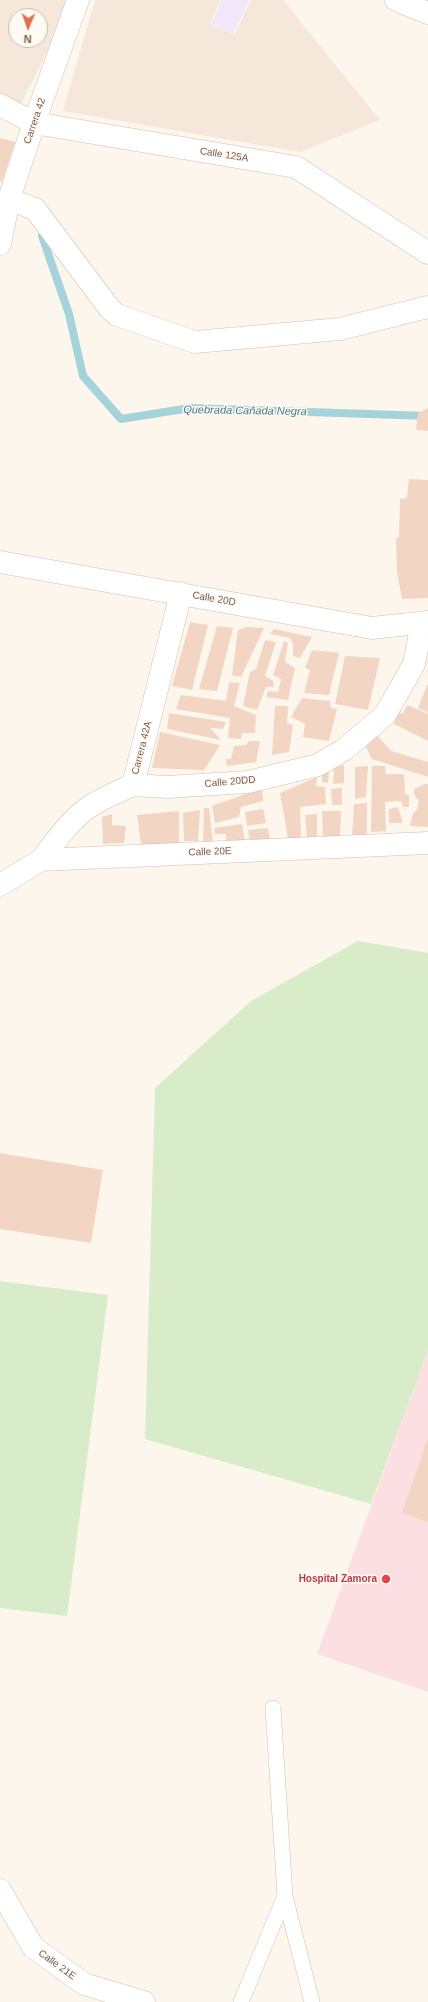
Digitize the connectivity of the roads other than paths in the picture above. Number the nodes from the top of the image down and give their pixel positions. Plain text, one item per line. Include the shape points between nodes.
1 (78, 0) edge
2 (396, 0) edge
3 (428, 13) edge
4 (0, 105) edge
5 (34, 123) junction
6 (9, 200) junction
7 (0, 244) edge
8 (428, 253) edge
9 (428, 307) edge
10 (0, 562) edge
11 (181, 593) junction
12 (425, 622) edge
13 (133, 785) junction
14 (428, 843) edge
15 (41, 860) junction
16 (0, 885) edge
17 (273, 1708) dead end
18 (0, 1890) edge
19 (285, 1896) junction
20 (144, 2002) edge
21 (241, 2002) edge
22 (312, 2002) edge

1 - 5 street, Carrera 42
2 - 3 street
4 - 5 street, Calle 125A
5 - 6 street, Carrera 42
5 - 8 street, Calle 125A via 296,167
6 - 7 street, Carrera 42
6 - 9 street via 35,209 117,315 195,342 340,329
10 - 11 street, Calle 20D
11 - 12 street, Calle 20D via 372,628
11 - 13 street, Carrera 42A
12 - 13 street, Calle 20DD via 414,664 385,715 345,749 318,765 248,782 167,787
13 - 15 street, Carrera 42A via 88,808 61,834
14 - 15 street, Calle 20E
15 - 16 street, Calle 20E
17 - 19 lane
18 - 20 street, Calle 21E via 33,1947 84,1984
19 - 21 lane
19 - 22 lane

